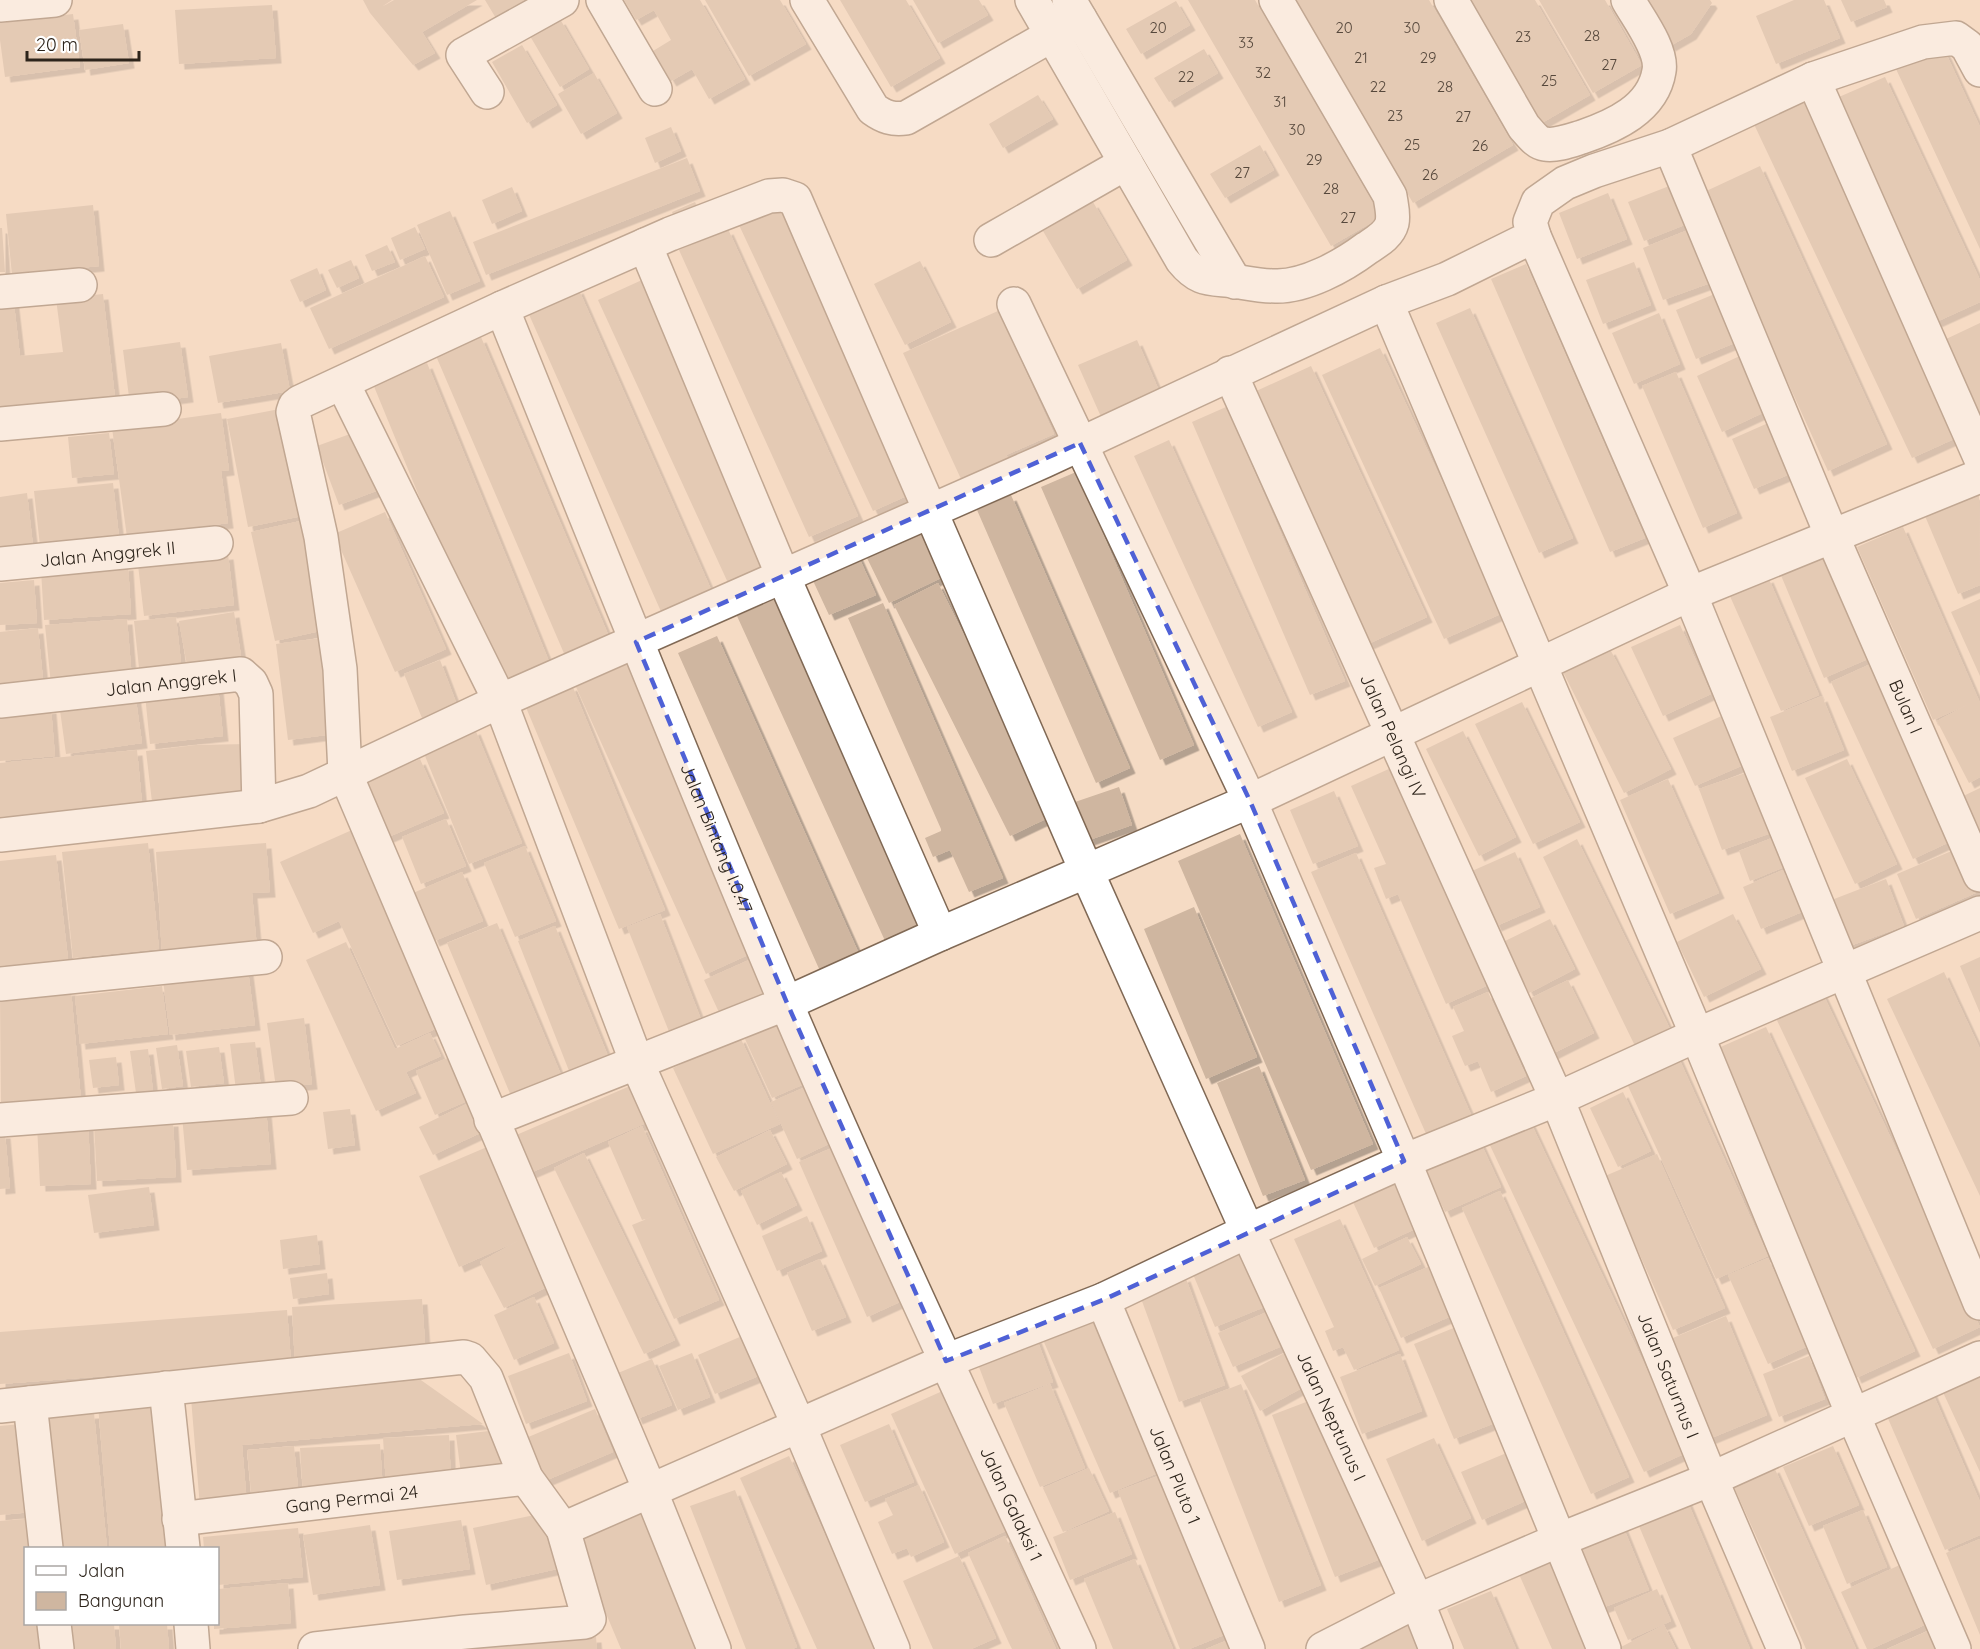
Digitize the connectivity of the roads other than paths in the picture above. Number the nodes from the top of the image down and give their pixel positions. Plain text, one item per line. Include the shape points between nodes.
1 (54, 0) edge
2 (562, 0) edge
3 (603, 0) edge
4 (807, 0) edge
5 (1032, 0) edge
6 (1276, 0) edge
7 (1451, 0) edge
8 (1628, 0) edge
9 (0, 5) edge
10 (1075, 9) edge
11 (1052, 35) junction
12 (1980, 70) edge
13 (1812, 79) junction
14 (655, 89) dead end
15 (487, 92) dead end
16 (1670, 147) junction
17 (1126, 163) junction
18 (1534, 236) junction
19 (991, 240) dead end
20 (645, 245) junction
21 (1235, 282) junction
22 (80, 285) dead end
23 (0, 292) edge
24 (1386, 302) junction
25 (1014, 304) dead end
26 (502, 308) junction
27 (1230, 373) junction
28 (343, 384) junction
29 (164, 409) dead end
30 (0, 424) edge
31 (1080, 444) junction
32 (1980, 457) edge
33 (1980, 476) edge
34 (931, 509) junction
35 (1832, 536) junction
36 (216, 543) dead end
37 (0, 564) edge
38 (783, 576) junction
39 (1690, 594) junction
40 (636, 642) junction
41 (1541, 666) junction
42 (0, 701) edge
43 (500, 701) junction
44 (1393, 735) junction
45 (345, 773) junction
46 (1250, 801) junction
47 (259, 806) junction
48 (0, 835) edge
49 (1086, 870) junction
50 (1980, 875) edge
51 (1980, 913) edge
52 (940, 934) junction
53 (265, 957) dead end
54 (1845, 970) junction
55 (0, 984) edge
56 (787, 1003) junction
57 (1697, 1035) junction
58 (637, 1063) junction
59 (291, 1098) dead end
60 (1557, 1099) junction
61 (0, 1120) edge
62 (491, 1120) junction
63 (1404, 1161) junction
64 (1248, 1231) junction
65 (1103, 1300) junction
66 (1980, 1303) edge
67 (1980, 1358) edge
68 (946, 1361) junction
69 (166, 1388) junction
70 (15, 1405) edge
71 (1853, 1415) junction
72 (799, 1426) junction
73 (525, 1478) junction
74 (1711, 1479) junction
75 (650, 1490) junction
76 (563, 1529) junction
77 (181, 1534) edge
78 (1559, 1540) junction
79 (46, 1547) edge
80 (1417, 1601) junction
81 (54, 1625) edge
82 (191, 1625) edge
83 (465, 1641) edge
84 (332, 1648) edge
85 (57, 1649) edge
86 (193, 1649) edge
87 (714, 1649) edge
88 (893, 1649) edge
89 (1079, 1649) edge
90 (1248, 1649) edge
91 (1323, 1649) edge
92 (1436, 1649) edge
93 (1604, 1649) edge
94 (1784, 1649) edge
95 (1954, 1649) edge

1 - 9 street
2 - 15 street via 463,55
3 - 14 street
4 - 11 street via 873,109 898,119
5 - 11 street
6 - 21 street via 1390,196 1392,223 1382,237 1352,259 1310,280 1277,286
7 - 8 street via 1524,127 1535,140 1546,145 1606,128 1633,113 1645,100 1659,71 1658,53
10 - 11 street
10 - 21 street
11 - 17 street
12 - 13 street via 1967,46 1956,38 1923,42
13 - 16 street
13 - 32 street
16 - 18 street via 1565,183 1538,202 1530,222
16 - 35 street, Bulan I
17 - 19 street
17 - 21 street via 1192,272 1203,278
18 - 24 street via 1447,279
18 - 39 street
20 - 26 street
20 - 34 street, Jalan Neptunus I via 769,196 795,199
20 - 38 street
22 - 23 street
24 - 27 street
24 - 41 street
25 - 31 street
26 - 28 street
26 - 40 street, Jalan Bintang I.0.47
27 - 31 street
27 - 44 street, Jalan Pelangi IV
28 - 43 street
28 - 45 street via 300,402 293,412 322,548 340,669
29 - 30 street
31 - 34 street
31 - 46 street
33 - 35 street
34 - 38 street
34 - 49 street, Jalan Neptunus I
35 - 39 street
35 - 50 street, Bulan I
36 - 37 street, Jalan Anggrek II
38 - 40 street
38 - 52 street
39 - 41 street
39 - 54 street
40 - 43 street
40 - 56 street, Jalan Bintang I.0.47
41 - 44 street
41 - 57 street
42 - 47 street, Jalan Anggrek I via 242,674 256,694
43 - 45 street
43 - 58 street
44 - 46 street
44 - 60 street, Jalan Pelangi IV
45 - 47 street
45 - 62 street
46 - 49 street
46 - 63 street
47 - 48 street
49 - 52 street
49 - 64 street, Jalan Neptunus I
51 - 54 street
52 - 56 street
53 - 55 street
54 - 57 street
54 - 66 street
56 - 58 street
56 - 68 street, Jalan Bintang I.0.47
57 - 60 street
57 - 71 street
58 - 62 street
58 - 72 street
59 - 61 street
60 - 63 street
60 - 74 street, Jalan Saturnus I
62 - 75 street
63 - 64 street
63 - 78 street
64 - 65 street
64 - 80 street, Jalan Neptunus I
65 - 68 street
65 - 90 street, Jalan Pluto 1
67 - 71 street
68 - 72 street
68 - 89 street, Jalan Galaksi 1
69 - 70 street
69 - 73 street via 464,1357 486,1378
69 - 77 street
70 - 79 street
71 - 74 street
71 - 95 street
72 - 75 street
72 - 88 street
73 - 76 street
73 - 77 street, Gang Permai 24
74 - 78 street
74 - 94 street, Jalan Saturnus I
75 - 76 street
75 - 87 street
76 - 83 street via 589,1619
78 - 80 street
78 - 93 street
80 - 91 street
80 - 92 street, Jalan Neptunus I
81 - 85 street
82 - 86 street
83 - 84 street

